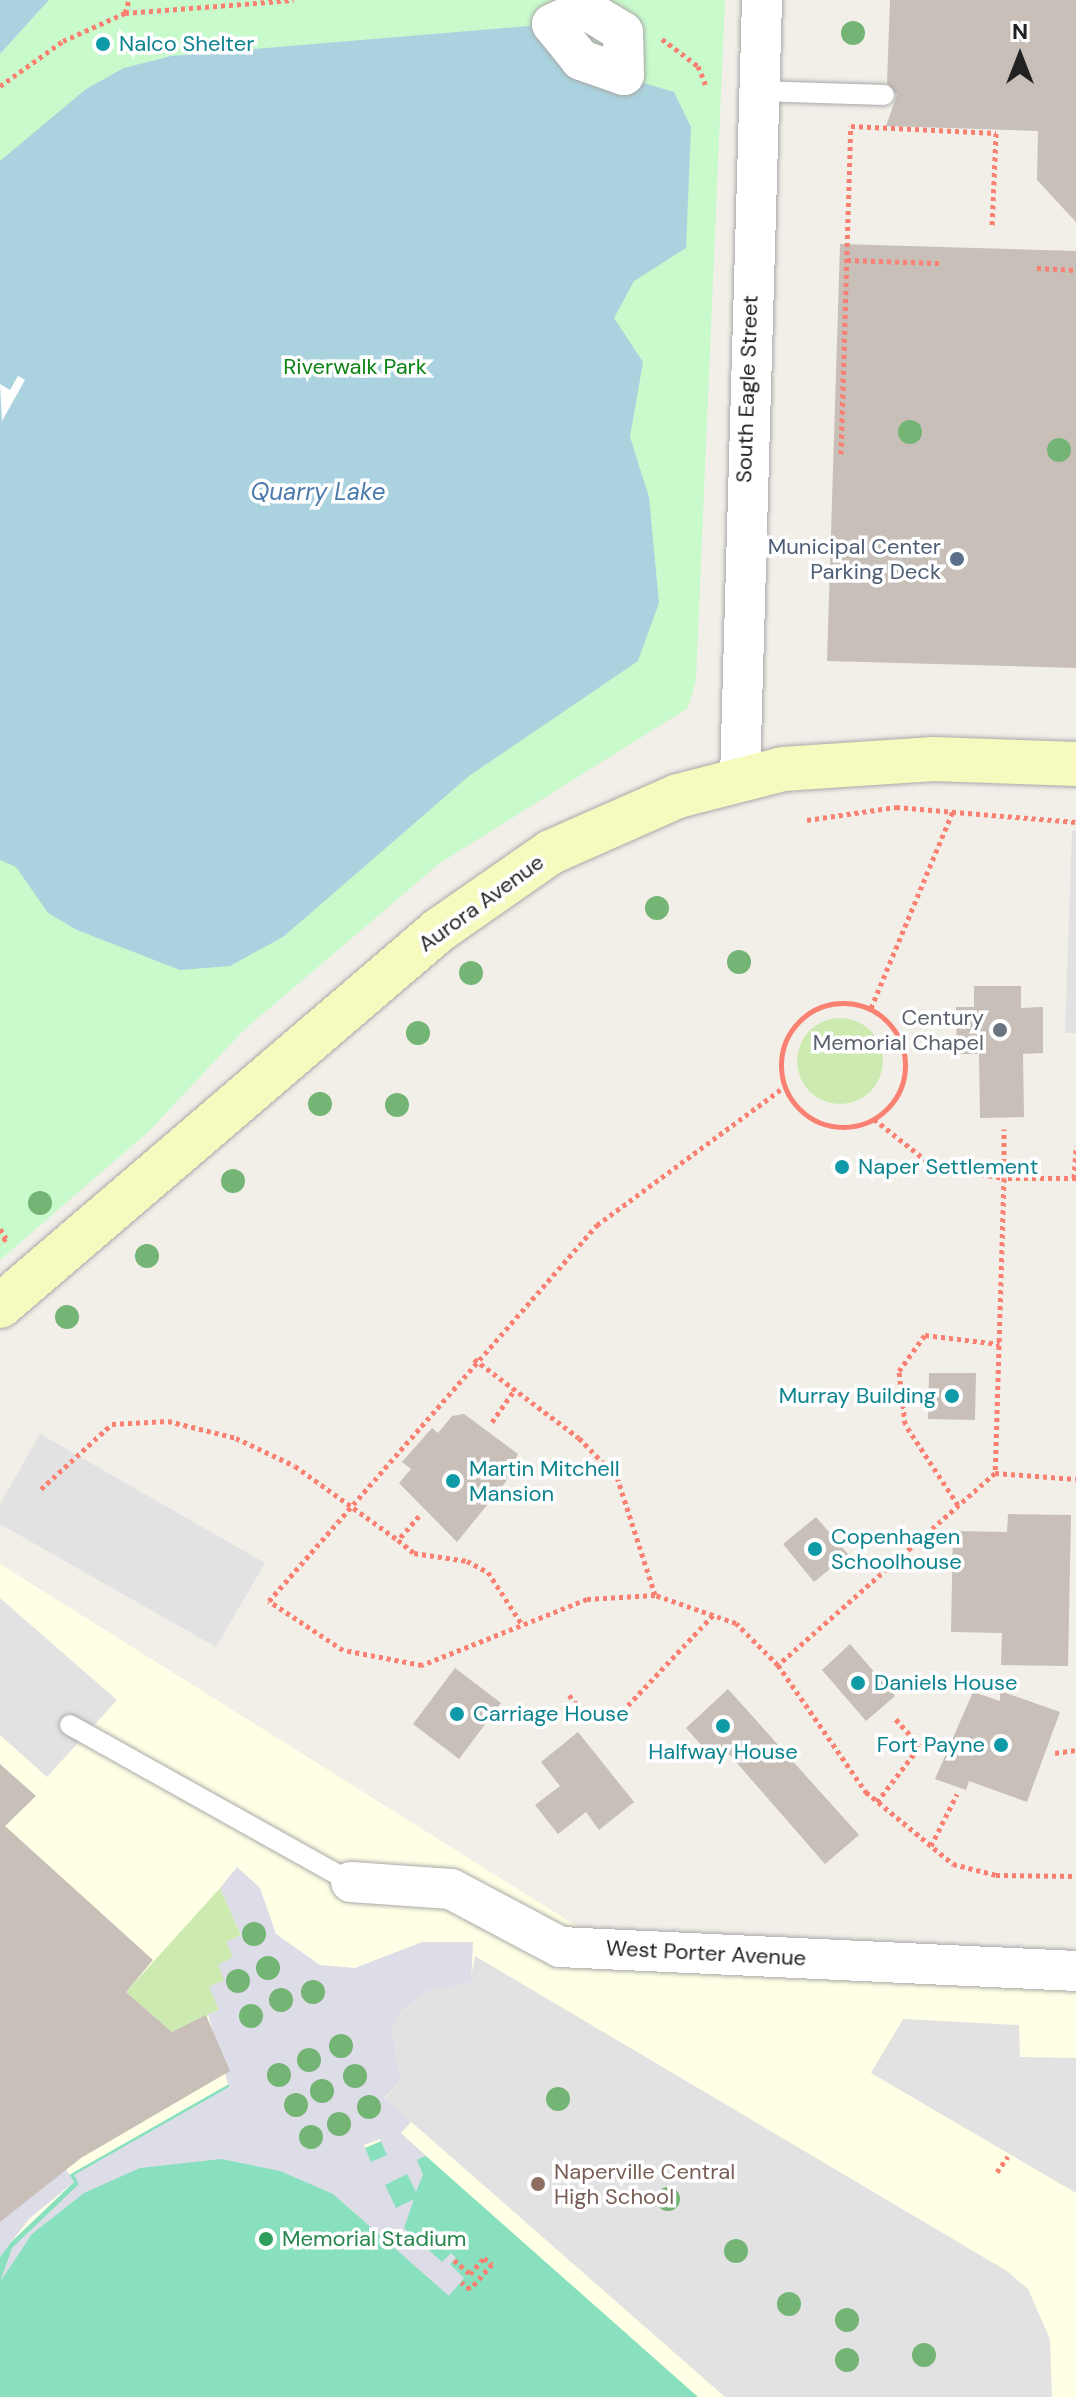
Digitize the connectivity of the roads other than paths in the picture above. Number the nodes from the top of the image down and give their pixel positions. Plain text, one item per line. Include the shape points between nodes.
1 (762, 0) edge
2 (758, 91) junction
3 (884, 95) dead end
4 (1076, 764) edge
5 (740, 778) junction
6 (0, 1306) edge
7 (70, 1725) dead end
8 (351, 1882) joint
9 (1076, 1971) edge

1 - 2 street, South Eagle Street
2 - 3 lane
2 - 5 street, South Eagle Street
4 - 5 main road, Aurora Avenue via 934,759
5 - 6 main road, Aurora Avenue via 617,820 507,880
7 - 8 lane
8 - 9 street, West Porter Avenue via 451,1889 560,1947

